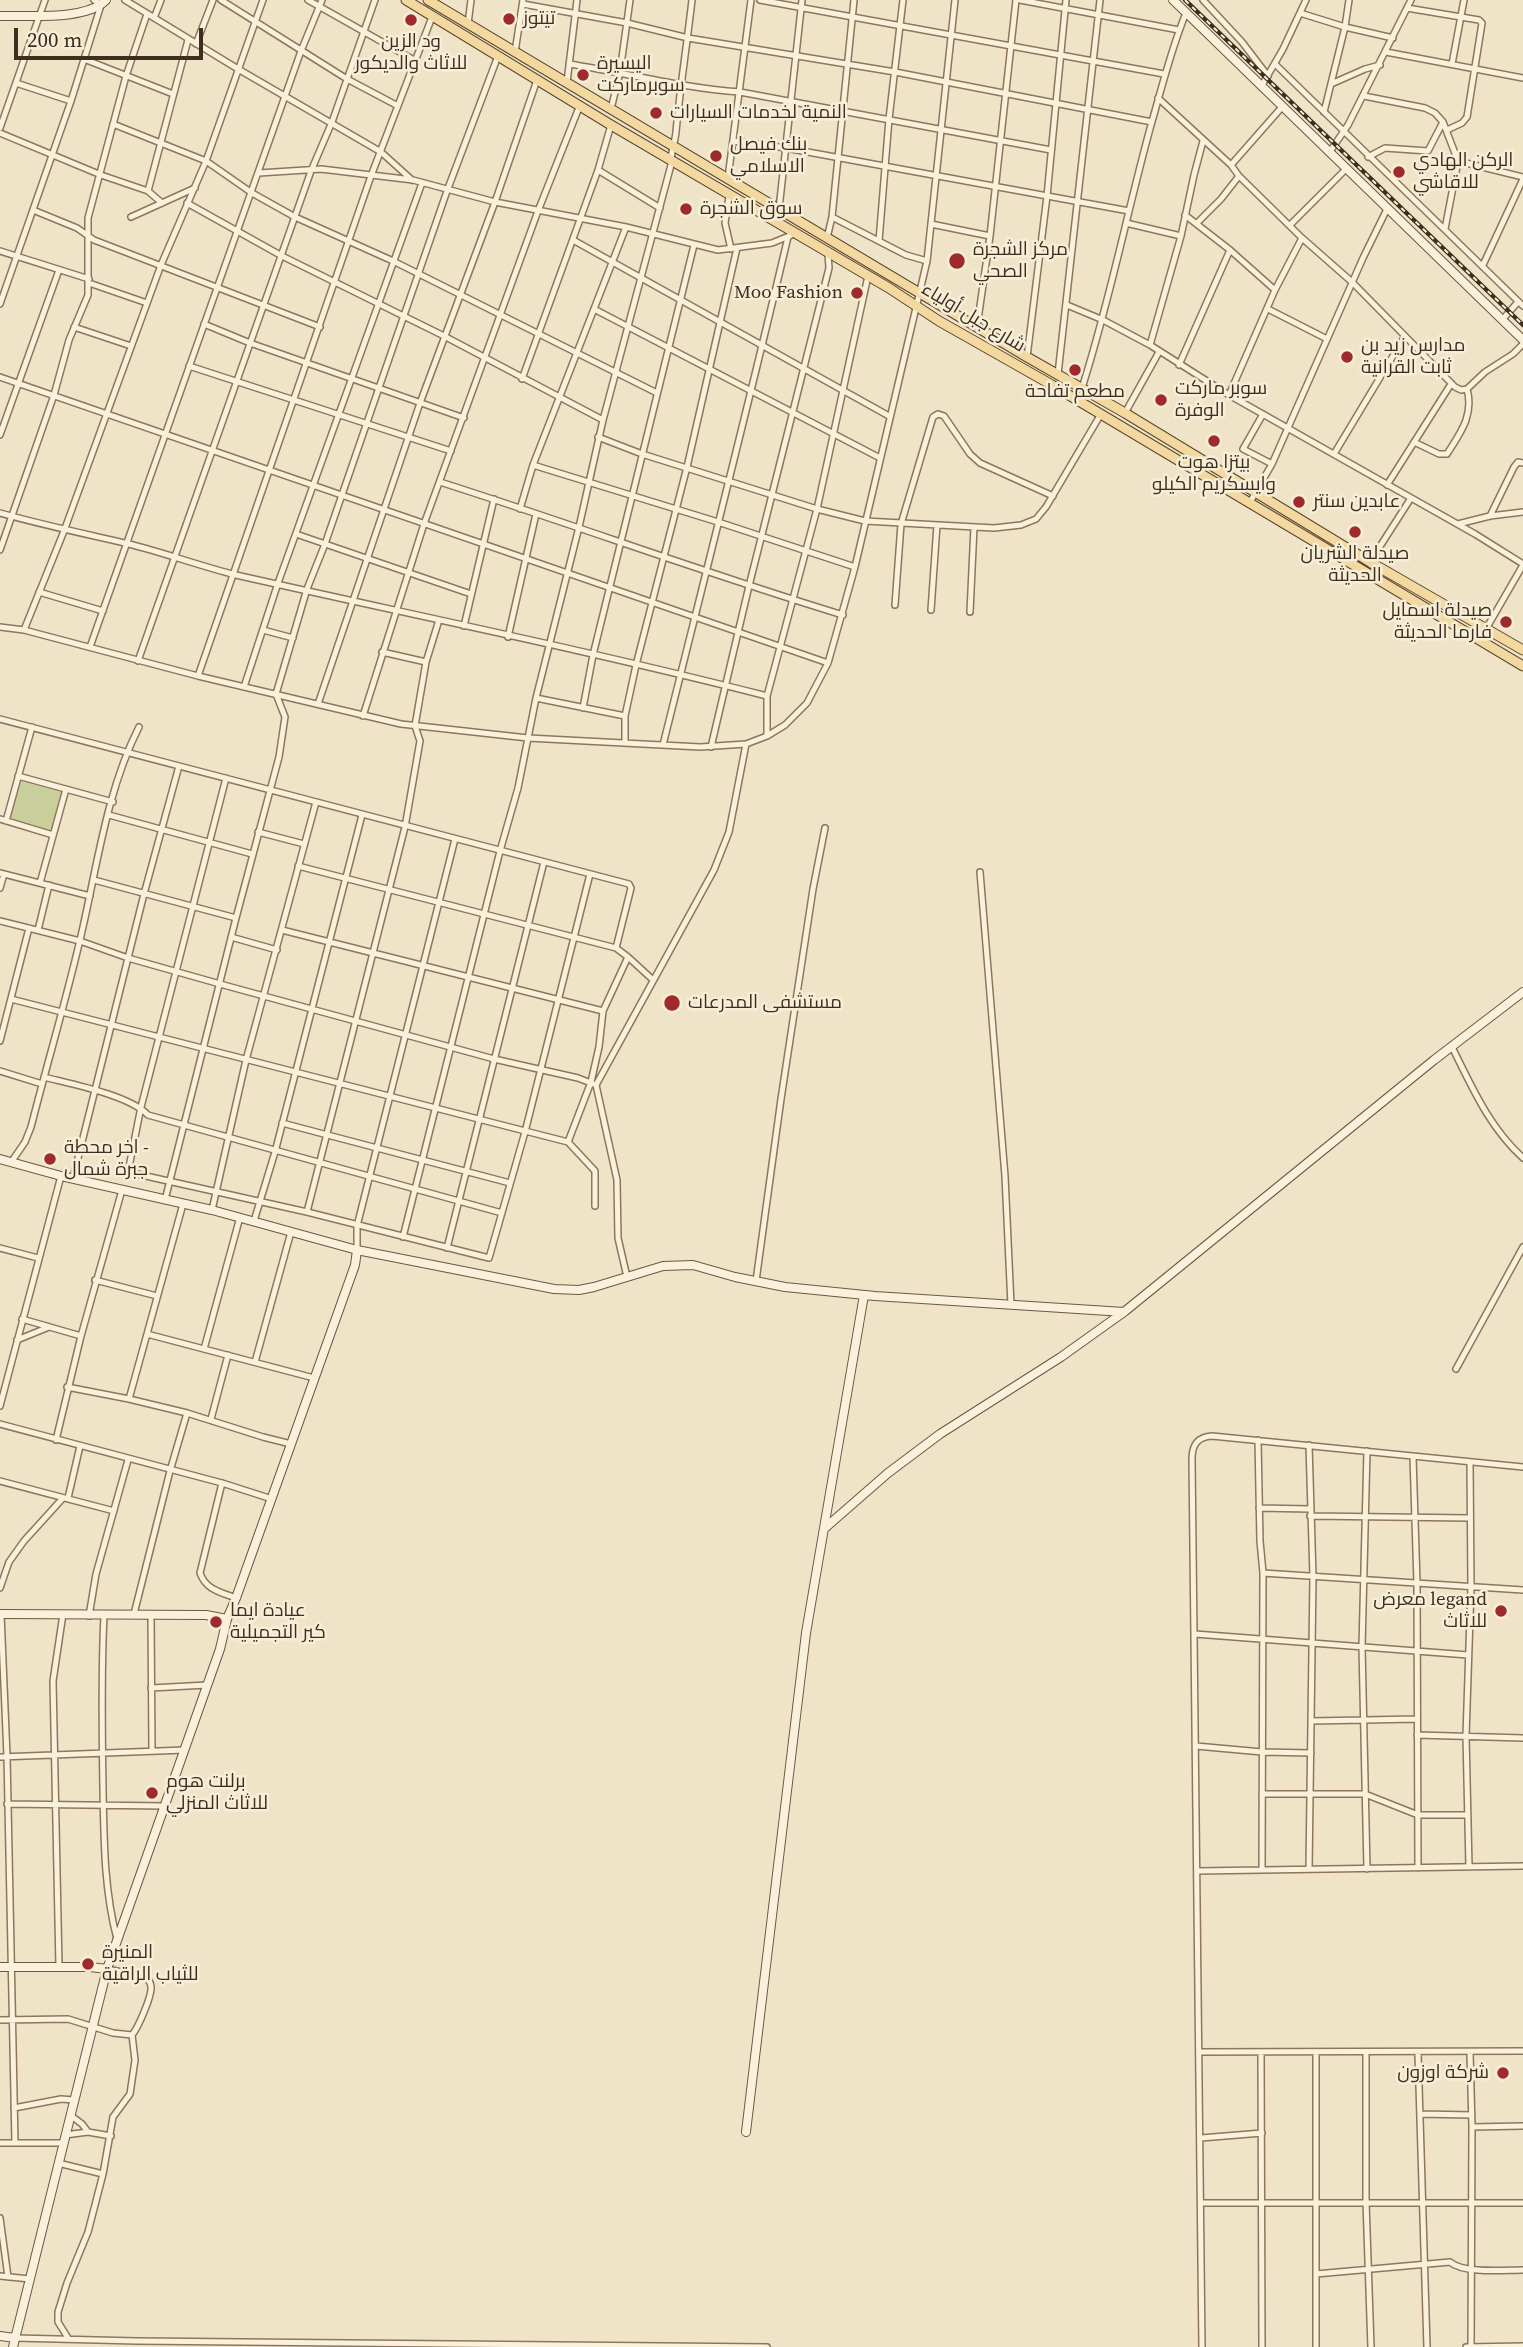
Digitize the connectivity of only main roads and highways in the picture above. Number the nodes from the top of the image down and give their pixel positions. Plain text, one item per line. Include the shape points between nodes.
1 (406, 0) edge
2 (428, 0) edge
3 (1523, 650) edge
4 (1523, 666) edge

1 - 4 main road, شارع جبل أولياء via 767,216 791,235 868,276
2 - 3 main road, شارع جبل أولياء

